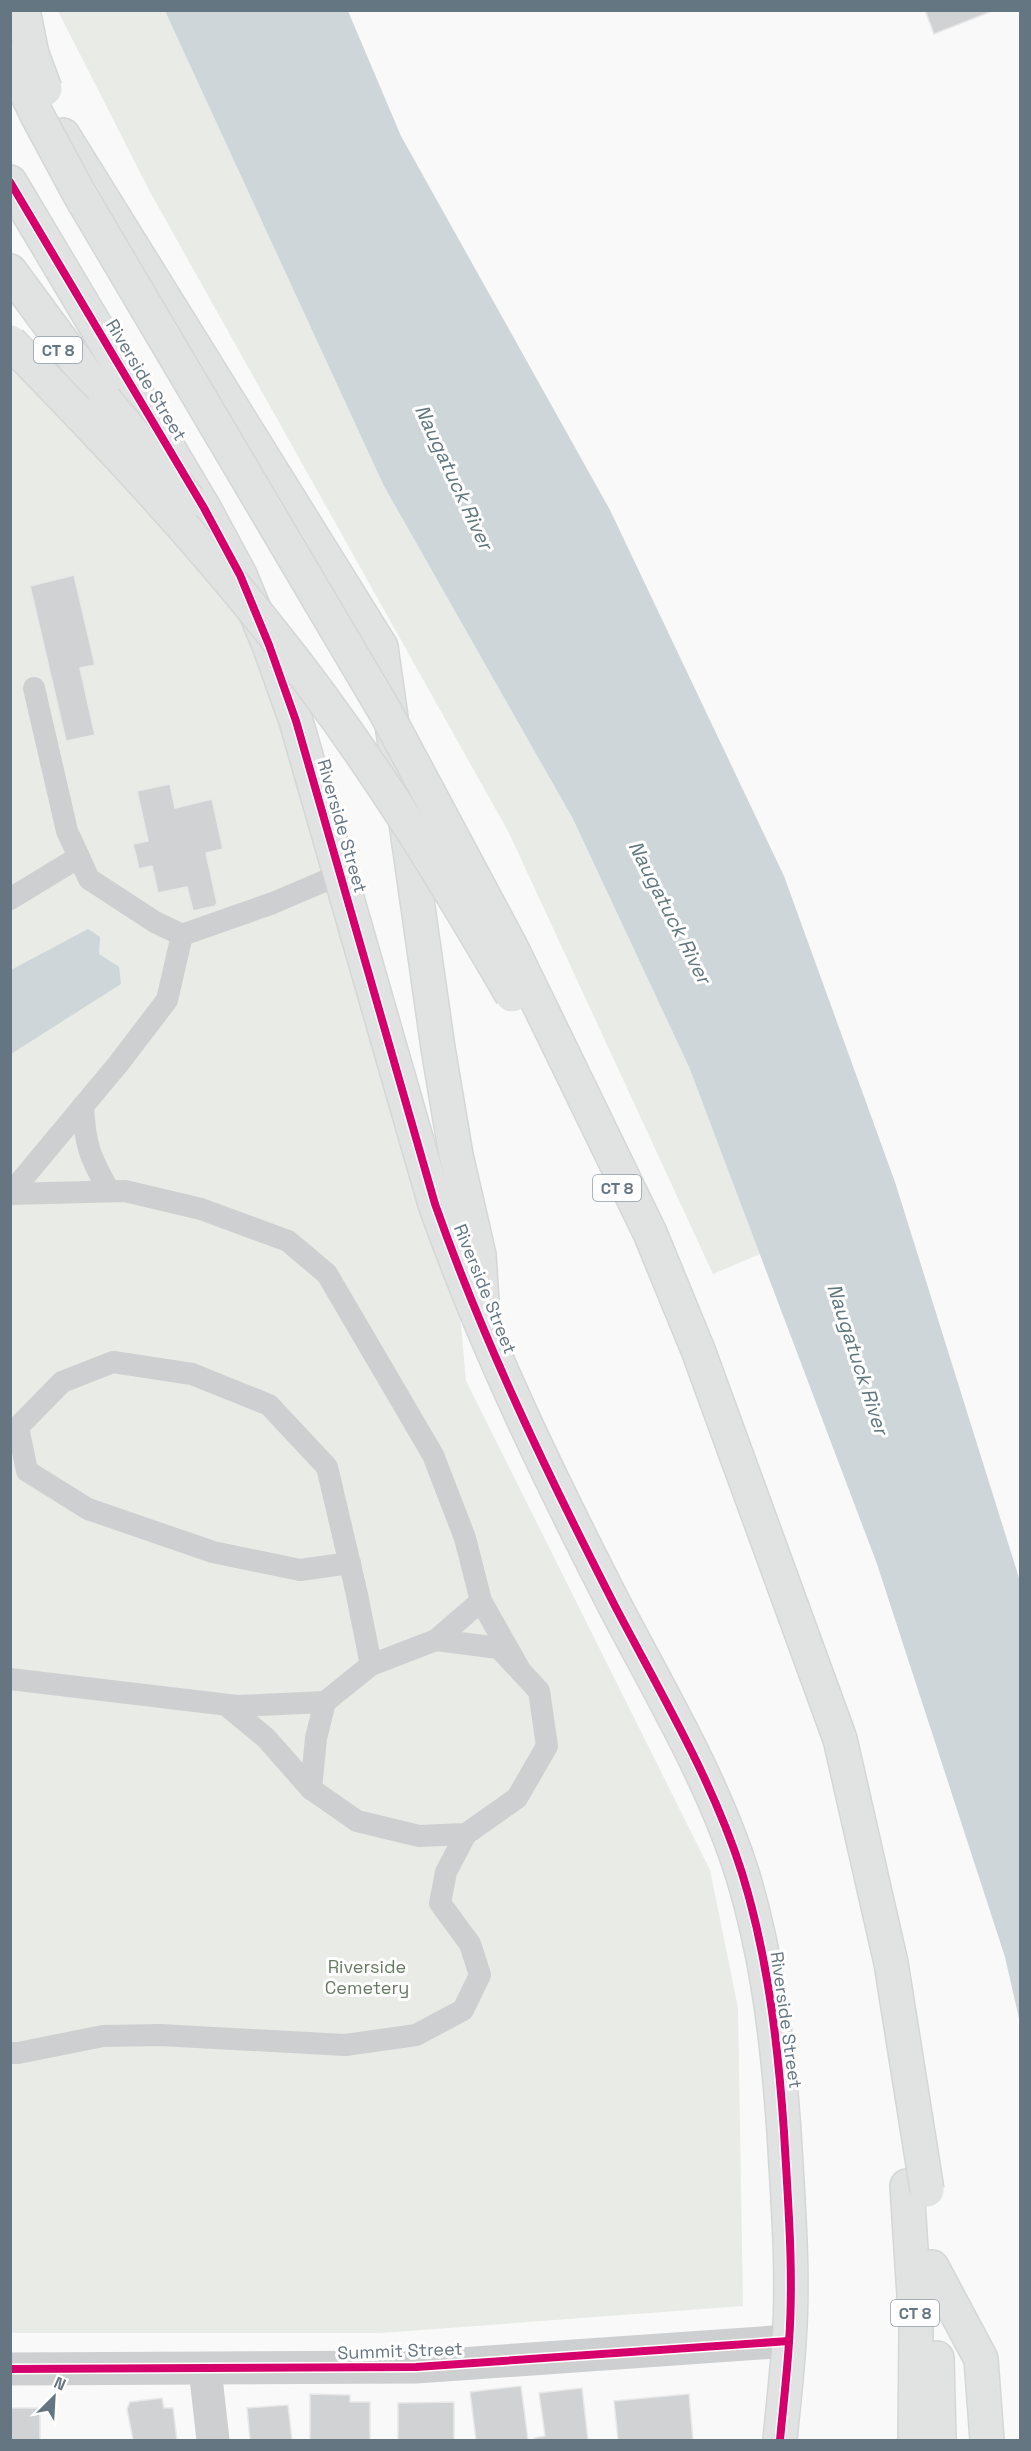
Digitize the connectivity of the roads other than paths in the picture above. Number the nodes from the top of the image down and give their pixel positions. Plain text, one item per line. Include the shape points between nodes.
1 (23, 10) edge
2 (10, 50) edge
3 (10, 59) edge
4 (10, 182) edge
5 (10, 271) edge
6 (10, 300) edge
7 (10, 342) edge
8 (105, 400) junction
9 (34, 688) dead end
10 (449, 828) junction
11 (79, 857) junction
12 (341, 874) junction
13 (10, 899) edge
14 (182, 935) junction
15 (83, 1106) junction
16 (109, 1191) junction
17 (10, 1194) edge
18 (483, 1324) junction
19 (751, 1498) junction
20 (350, 1563) junction
21 (481, 1601) junction
22 (436, 1640) junction
23 (371, 1665) junction
24 (520, 1671) junction
25 (10, 1679) edge
26 (325, 1702) junction
27 (226, 1705) junction
28 (311, 1789) junction
29 (466, 1834) junction
30 (10, 2053) edge
31 (932, 2267) junction
32 (789, 2341) junction
33 (10, 2369) edge
34 (205, 2369) junction
35 (213, 2440) edge
36 (780, 2440) edge
37 (915, 2440) edge
38 (939, 2440) edge
39 (987, 2440) edge

1 - 19 main road, bridge via 32,54 54,113 93,187 399,706 526,942 588,1067 650,1210 707,1358
2 - 18 main road, Riverside Street via 381,648 438,1048 456,1155 479,1254
3 - 10 main road, bridge via 80,195 386,713
4 - 12 main road, Riverside Street via 194,489 240,575 296,721
5 - 8 main road
6 - 8 main road, CT 8
7 - 19 main road, CT 8, bridge via 175,515 267,626 348,735 422,845 564,1083 632,1217 696,1360
8 - 10 main road, CT 8, bridge via 279,607
9 - 11 lane via 67,831
10 - 31 main road, CT 8, bridge via 574,1073 650,1233 698,1350 840,1739 891,1963 927,2190
11 - 13 lane
11 - 14 lane via 89,879
12 - 14 lane
12 - 18 main road, Riverside Street via 435,1204
14 - 15 lane via 167,1000
15 - 16 lane via 89,1156
15 - 17 lane
16 - 17 lane
16 - 21 lane via 125,1191 201,1209 288,1241 327,1274 433,1455 465,1538
18 - 32 main road, Riverside Street via 522,1419 685,1741 741,1871 760,1941 780,2073 789,2229
19 - 37 main road, CT 8, bridge via 797,1637 834,1768 864,1906 907,2186 916,2327
20 - 20 lane via 327,1467 269,1405 192,1374 112,1362 62,1382 18,1427 27,1471 88,1509 213,1552 300,1570
20 - 23 lane
21 - 22 lane
21 - 24 lane
22 - 23 lane
22 - 24 lane via 499,1648
23 - 26 lane
24 - 29 lane via 539,1691 547,1746 517,1798
25 - 27 lane
26 - 27 lane
26 - 28 lane via 316,1738
27 - 28 lane via 266,1738
28 - 29 lane via 357,1821 419,1836
29 - 30 lane via 446,1872 441,1903 470,1944 480,1976 463,2010 416,2035 345,2045 160,2035 103,2037
31 - 38 main road, CT 8
31 - 39 main road via 981,2359
32 - 34 street, Summit Street via 416,2367
32 - 36 main road, Riverside Street
33 - 34 street, Summit Street
34 - 35 street

